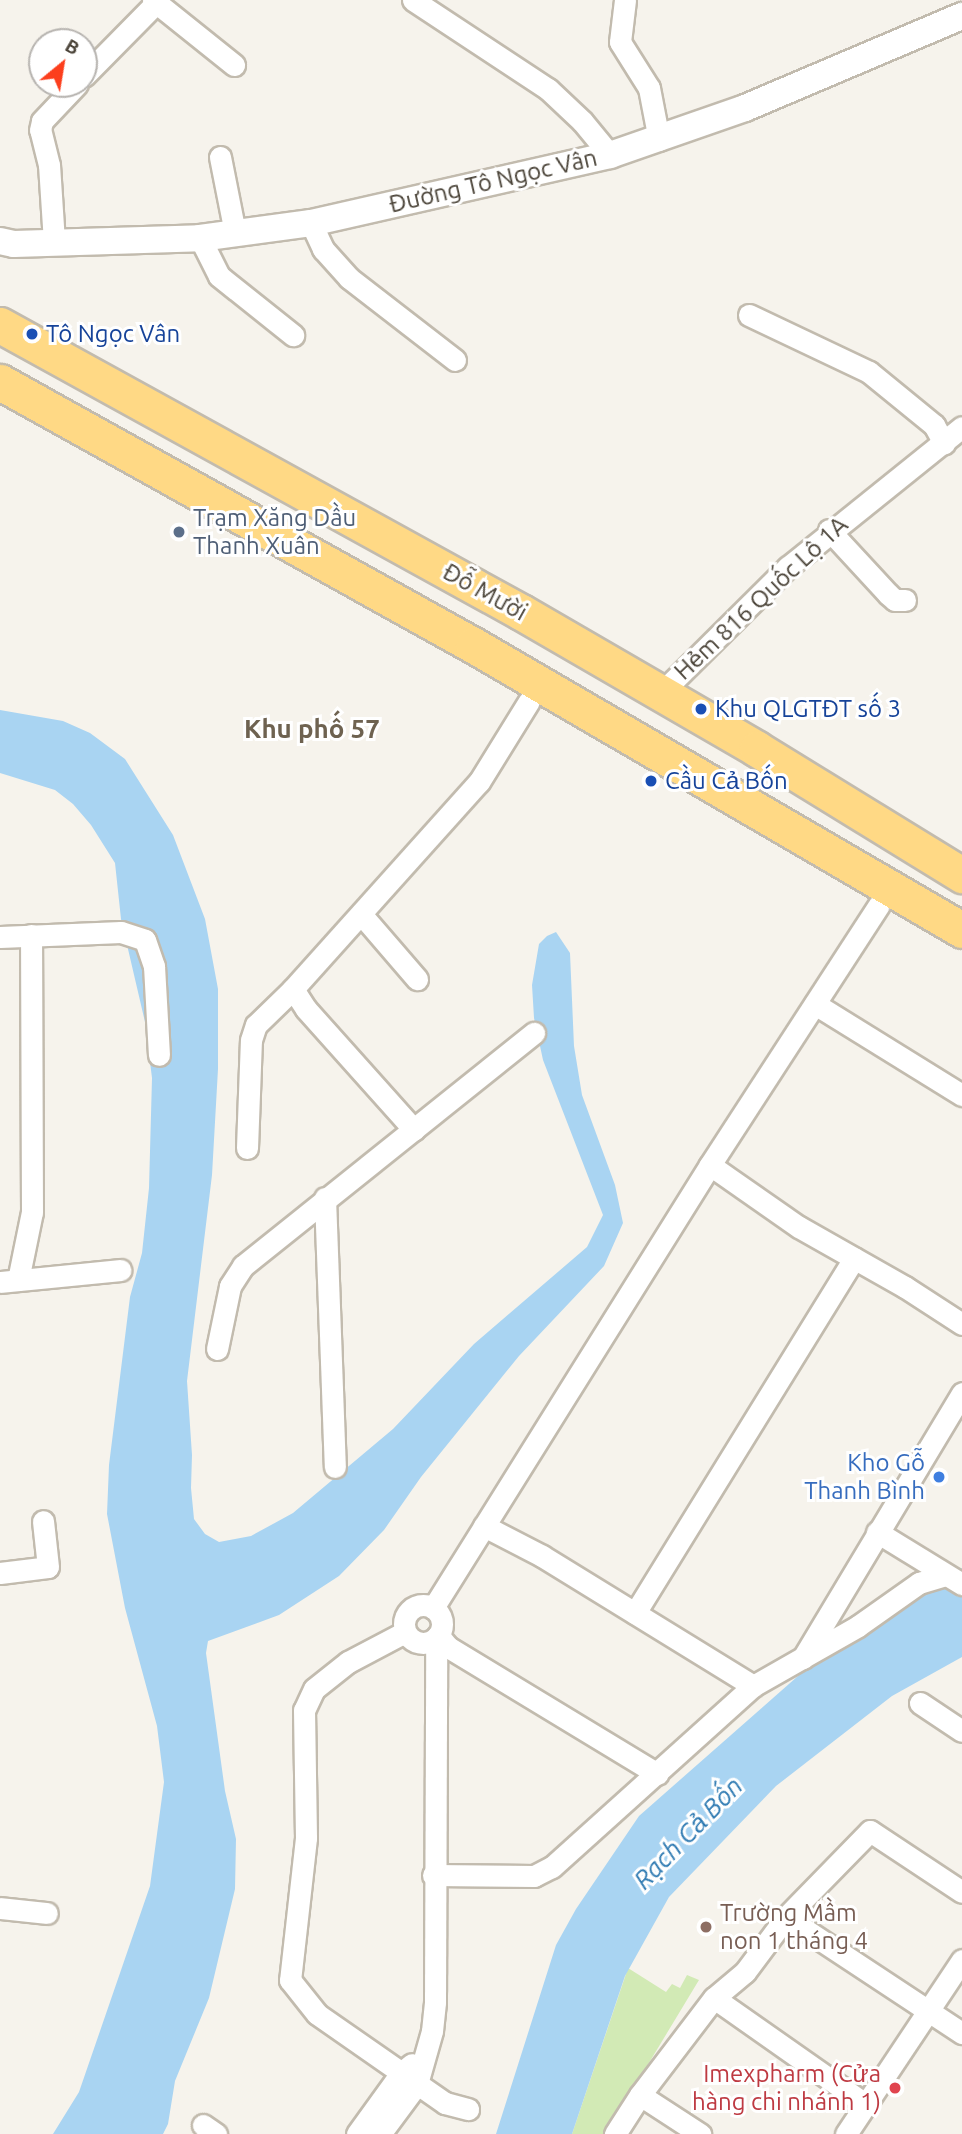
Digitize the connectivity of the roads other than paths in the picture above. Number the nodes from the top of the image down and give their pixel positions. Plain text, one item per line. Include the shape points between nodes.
1 (413, 0) edge
2 (625, 0) edge
3 (155, 1) edge
4 (962, 16) edge
5 (98, 61) edge
6 (234, 65) dead end
7 (63, 98) edge
8 (659, 140) junction
9 (610, 155) junction
10 (220, 157) dead end
11 (311, 223) junction
12 (235, 233) junction
13 (200, 238) junction
14 (54, 242) junction
15 (5, 245) edge
16 (749, 315) dead end
17 (0, 325) edge
18 (293, 335) dead end
19 (0, 349) edge
20 (455, 360) dead end
21 (0, 382) edge
22 (0, 407) edge
23 (955, 437) edge
24 (829, 530) junction
25 (905, 600) dead end
26 (661, 693) junction
27 (529, 701) junction
28 (962, 875) edge
29 (884, 896) junction
30 (962, 898) edge
31 (361, 914) junction
32 (962, 930) edge
33 (31, 936) junction
34 (0, 937) edge
35 (962, 954) edge
36 (417, 979) dead end
37 (293, 989) junction
38 (815, 1003) junction
39 (534, 1033) dead end
40 (159, 1055) dead end
41 (962, 1095) edge
42 (414, 1130) junction
43 (247, 1148) dead end
44 (710, 1165) junction
45 (325, 1198) junction
46 (854, 1258) junction
47 (120, 1270) dead end
48 (9, 1281) edge
49 (962, 1324) edge
50 (217, 1349) dead end
51 (962, 1392) edge
52 (335, 1467) dead end
53 (44, 1521) dead end
54 (484, 1526) junction
55 (877, 1532) junction
56 (0, 1573) edge
57 (956, 1581) edge
58 (433, 1608) junction
59 (635, 1613) junction
60 (405, 1632) junction
61 (437, 1637) junction
62 (801, 1661) junction
63 (754, 1686) junction
64 (919, 1703) dead end
65 (962, 1731) edge
66 (658, 1774) junction
67 (433, 1875) junction
68 (962, 1892) edge
69 (0, 1908) edge
70 (47, 1913) dead end
71 (786, 1917) junction
72 (962, 1960) edge
73 (714, 1998) junction
74 (930, 2011) junction
75 (962, 2033) edge
76 (409, 2078) junction
77 (639, 2095) junction
78 (866, 2105) junction
79 (468, 2109) dead end
80 (358, 2134) edge
81 (380, 2134) edge
82 (615, 2134) edge
83 (700, 2134) edge
84 (846, 2134) edge

1 - 9 street via 548,89
2 - 8 street via 620,42 649,88
3 - 5 street
3 - 6 street
4 - 8 street, Đường Tô Ngọc Vân
7 - 14 street via 42,121 40,130 49,165
8 - 9 street, Đường Tô Ngọc Vân
9 - 11 street, Đường Tô Ngọc Vân
10 - 12 street
11 - 12 street, Đường Tô Ngọc Vân
11 - 20 street via 323,248 349,278
12 - 13 street, Đường Tô Ngọc Vân
13 - 14 street, Đường Tô Ngọc Vân
13 - 18 street via 219,276
14 - 15 street, Đường Tô Ngọc Vân
16 - 23 street via 869,372
17 - 26 highway, Đỗ Mười
19 - 30 highway, Đỗ Mười via 533,645
21 - 29 highway via 473,645
22 - 27 highway
23 - 24 street, Hẻm 816 Quốc Lộ 1A
24 - 25 street via 888,594
24 - 26 street, Hẻm 816 Quốc Lộ 1A
26 - 28 highway, Đỗ Mười
27 - 29 highway
27 - 31 street via 479,782
29 - 32 highway
29 - 35 highway
29 - 38 street
31 - 36 street
31 - 37 street
33 - 34 street
33 - 40 street via 121,932 145,940 154,966
33 - 48 street via 32,1212
37 - 42 street
37 - 43 street via 265,1013 251,1040
38 - 41 street
38 - 44 street
39 - 42 street
42 - 45 street
44 - 46 street via 799,1227
44 - 54 street
45 - 50 street via 243,1266 230,1286
45 - 52 street
46 - 49 street
46 - 59 street
47 - 48 street
51 - 55 street
53 - 56 street via 48,1567
54 - 58 street
54 - 59 street
55 - 57 street
55 - 62 street
57 - 62 street via 919,1583
58 - 60 street via 421,1605 410,1610 404,1620
58 - 61 street via 441,1617
59 - 63 street
60 - 61 street via 413,1641 425,1644
60 - 76 street via 348,1662 314,1689 304,1710 306,1838 289,1980 317,2014
61 - 66 street
61 - 67 street
62 - 63 street
63 - 66 street
64 - 65 street
66 - 67 street via 552,1867 534,1876
67 - 76 street via 432,2031
68 - 71 street via 870,1831
69 - 70 street
71 - 73 street via 745,1972
71 - 74 street
72 - 74 street
73 - 77 street
73 - 78 street
74 - 75 street
74 - 78 street
76 - 79 street via 445,2103
76 - 80 street
76 - 81 street
77 - 82 street
77 - 83 street
78 - 84 street

